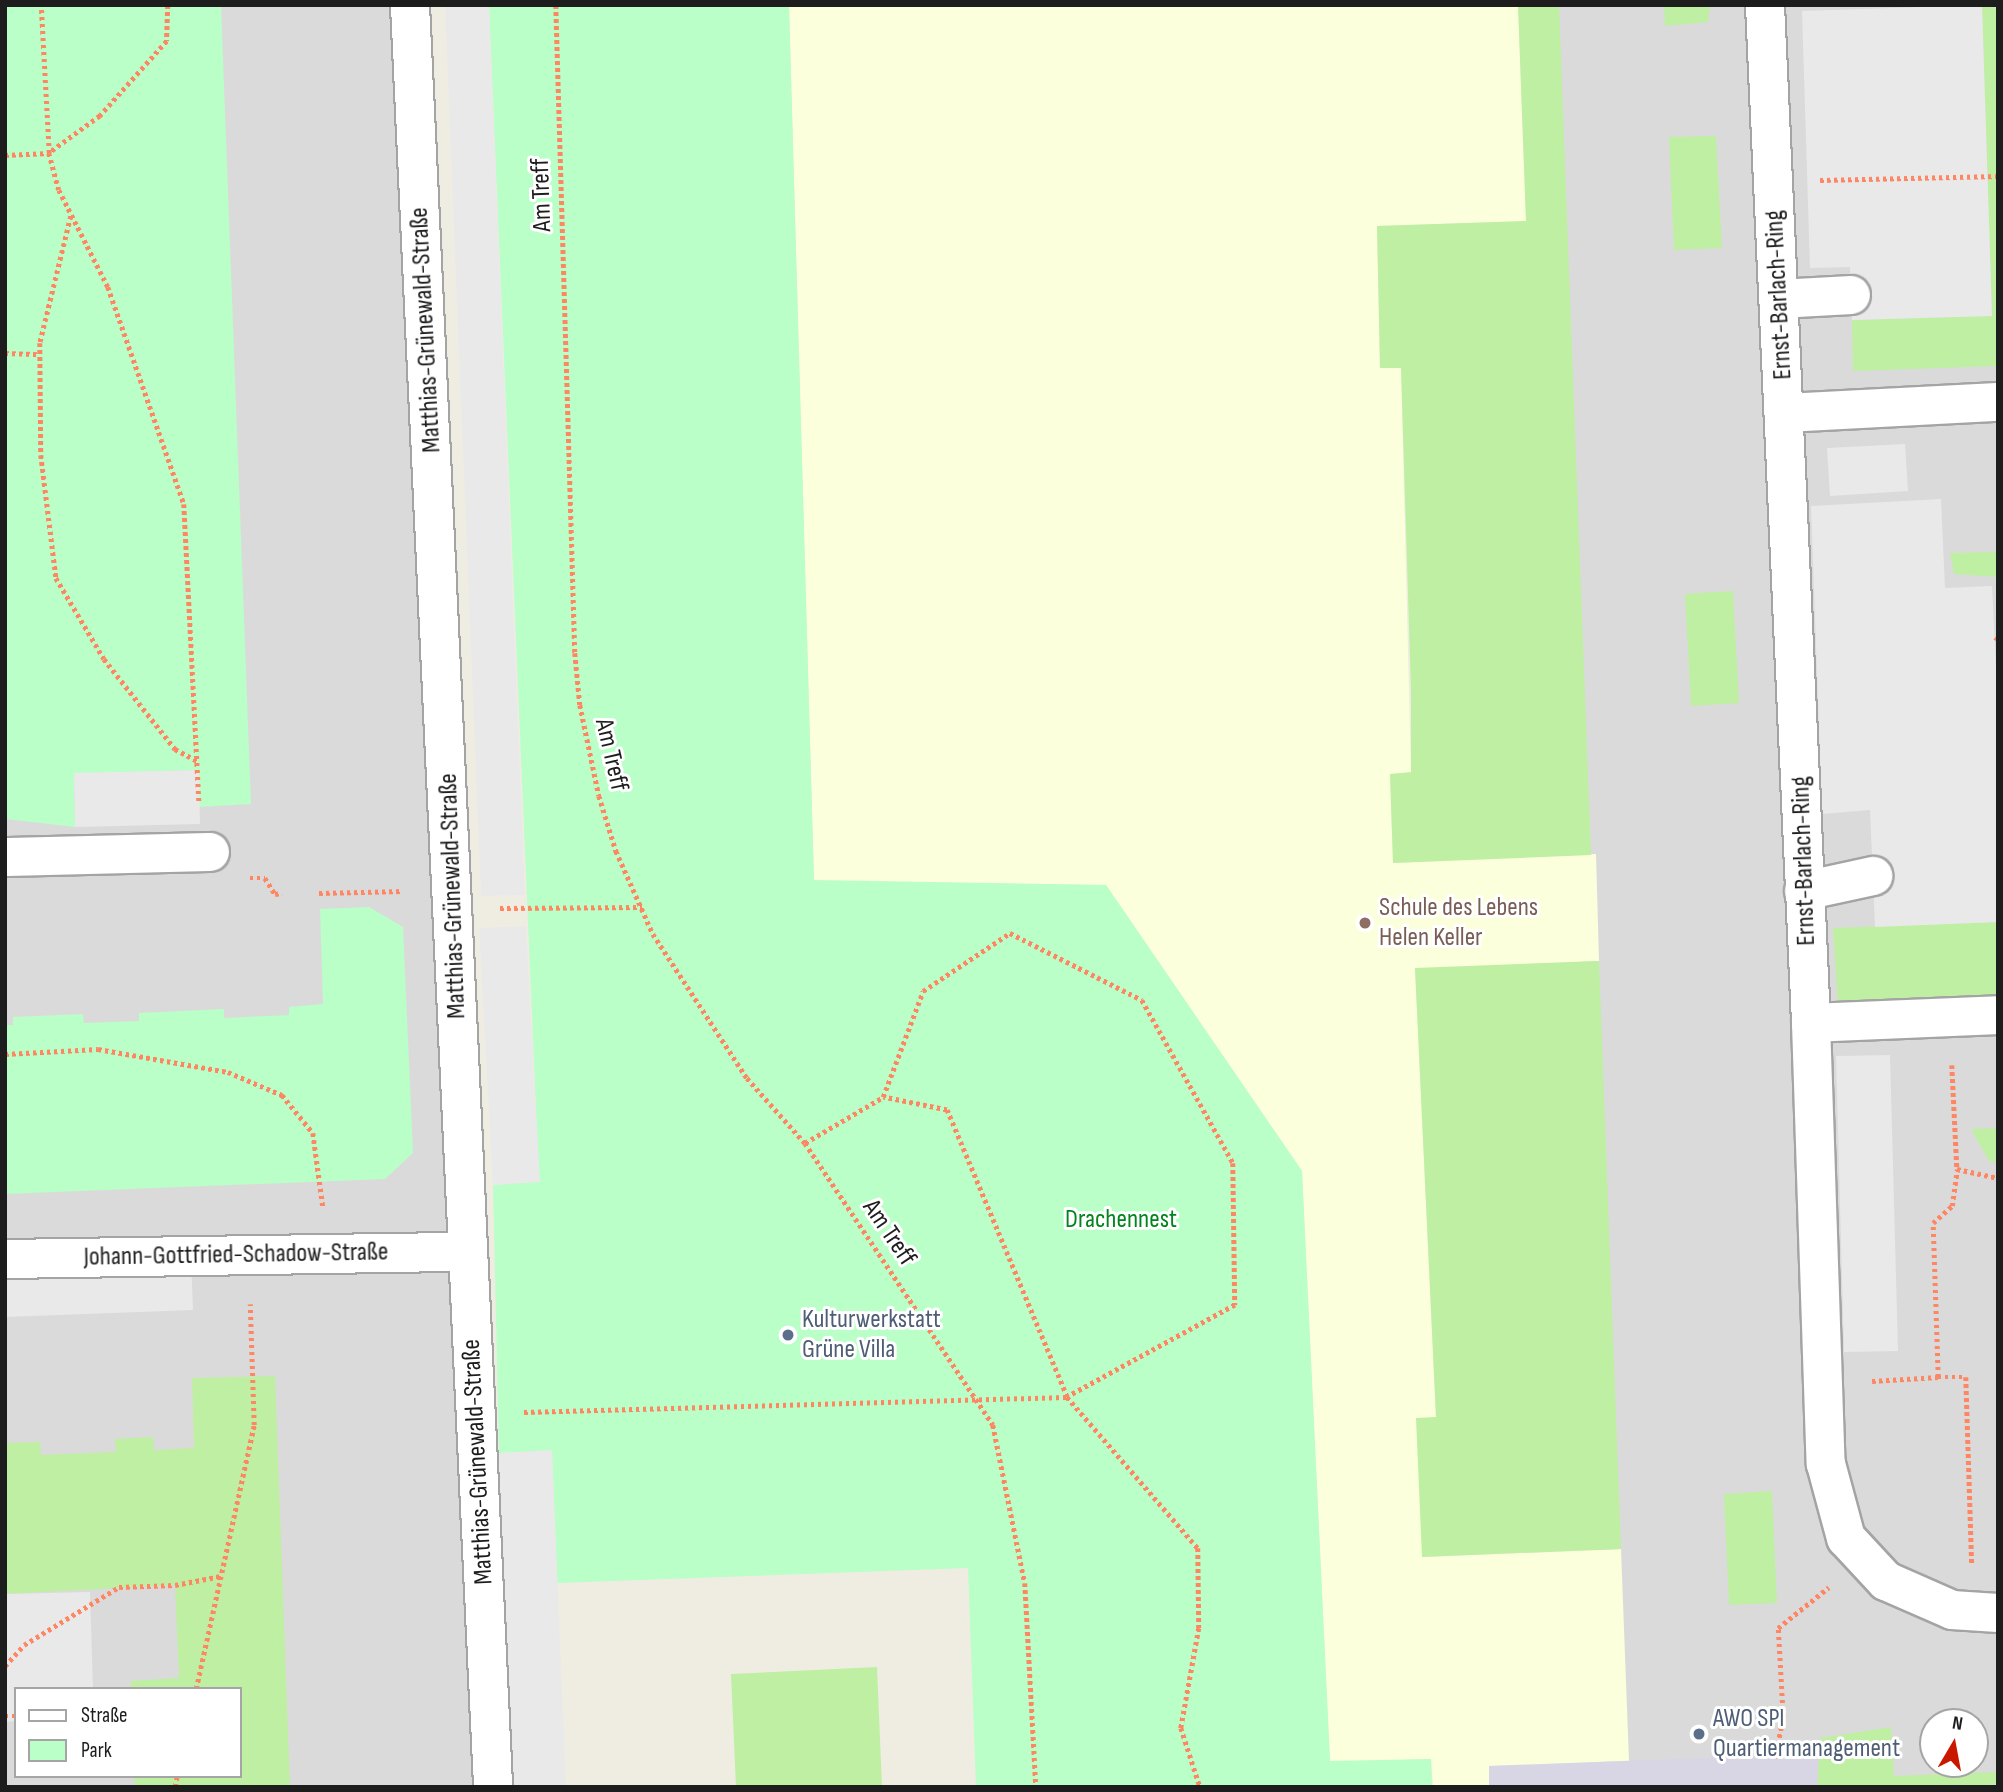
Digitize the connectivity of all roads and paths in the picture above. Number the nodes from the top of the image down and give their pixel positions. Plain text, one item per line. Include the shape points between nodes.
1 (41, 5) edge
2 (168, 5) edge
3 (410, 5) edge
4 (556, 5) edge
5 (1765, 5) edge
6 (49, 153) junction
7 (5, 155) edge
8 (1998, 176) edge
9 (1773, 181) junction
10 (71, 215) junction
11 (1851, 295) dead end
12 (1779, 299) junction
13 (5, 353) edge
14 (40, 354) junction
15 (1998, 402) edge
16 (1785, 413) junction
17 (198, 761) junction
18 (202, 852) joint
19 (5, 857) edge
20 (1872, 876) dead end
21 (248, 878) dead end
22 (1804, 891) junction
23 (356, 892) dead end
24 (320, 893) dead end
25 (282, 894) dead end
26 (642, 907) junction
27 (454, 908) junction
28 (1998, 1015) edge
29 (1950, 1017) junction
30 (1811, 1023) junction
31 (5, 1054) edge
32 (883, 1097) junction
33 (805, 1143) junction
34 (1957, 1169) junction
35 (1998, 1178) edge
36 (467, 1252) junction
37 (325, 1254) junction
38 (249, 1255) junction
39 (5, 1259) edge
40 (1938, 1377) junction
41 (1824, 1383) junction
42 (1067, 1397) junction
43 (979, 1400) junction
44 (477, 1413) junction
45 (1865, 1559) junction
46 (221, 1576) junction
47 (1985, 1612) edge
48 (5, 1666) edge
49 (196, 1687) edge
50 (1775, 1758) dead end
51 (492, 1787) edge
52 (1035, 1787) edge
53 (1200, 1787) edge

1 - 6 path
2 - 6 path via 167,41 100,116
3 - 27 street, Matthias-Grünewald-Straße
4 - 26 path, Am Treff via 576,666 599,796 616,851
5 - 9 street, Ernst-Barlach-Ring
6 - 7 path
6 - 10 path
8 - 9 path
9 - 12 street, Ernst-Barlach-Ring
10 - 14 path
10 - 17 path via 108,287 184,504
11 - 12 street
12 - 16 street, Ernst-Barlach-Ring
13 - 14 path
14 - 17 path via 41,455 56,578 104,659 174,749
15 - 16 street
16 - 22 street, Ernst-Barlach-Ring
17 - 18 path
18 - 19 street
20 - 22 street
21 - 25 path via 265,878 275,894
22 - 30 street, Ernst-Barlach-Ring
23 - 24 path
26 - 27 path
26 - 33 path, Am Treff via 653,934 747,1079
27 - 36 street, Matthias-Grünewald-Straße
28 - 29 street
29 - 30 street
29 - 34 path
30 - 41 street, Ernst-Barlach-Ring
31 - 37 path via 98,1049 228,1072 282,1095 313,1133
32 - 33 path
32 - 42 path via 947,1110
32 - 42 path via 923,991 1010,933 1142,1000 1233,1163 1235,1306
33 - 43 path, Am Treff
34 - 35 path
34 - 40 path via 1952,1206 1933,1223
36 - 37 street, Johann-Gottfried-Schadow-Straße
36 - 44 street, Matthias-Grünewald-Straße
37 - 38 street, Johann-Gottfried-Schadow-Straße
38 - 39 street, Johann-Gottfried-Schadow-Straße
38 - 46 path via 254,1424
40 - 41 path
40 - 47 path via 1966,1377
41 - 45 street, Ernst-Barlach-Ring via 1826,1464 1846,1538
42 - 43 path
42 - 53 path via 1198,1548 1199,1628 1181,1728
43 - 44 path
43 - 52 path, Am Treff via 993,1425 1025,1583
44 - 51 street, Matthias-Grünewald-Straße
45 - 47 street, Ernst-Barlach-Ring via 1886,1581 1952,1610
45 - 50 path via 1778,1628 1783,1717
46 - 48 path via 175,1585 119,1587 24,1645
46 - 49 path

